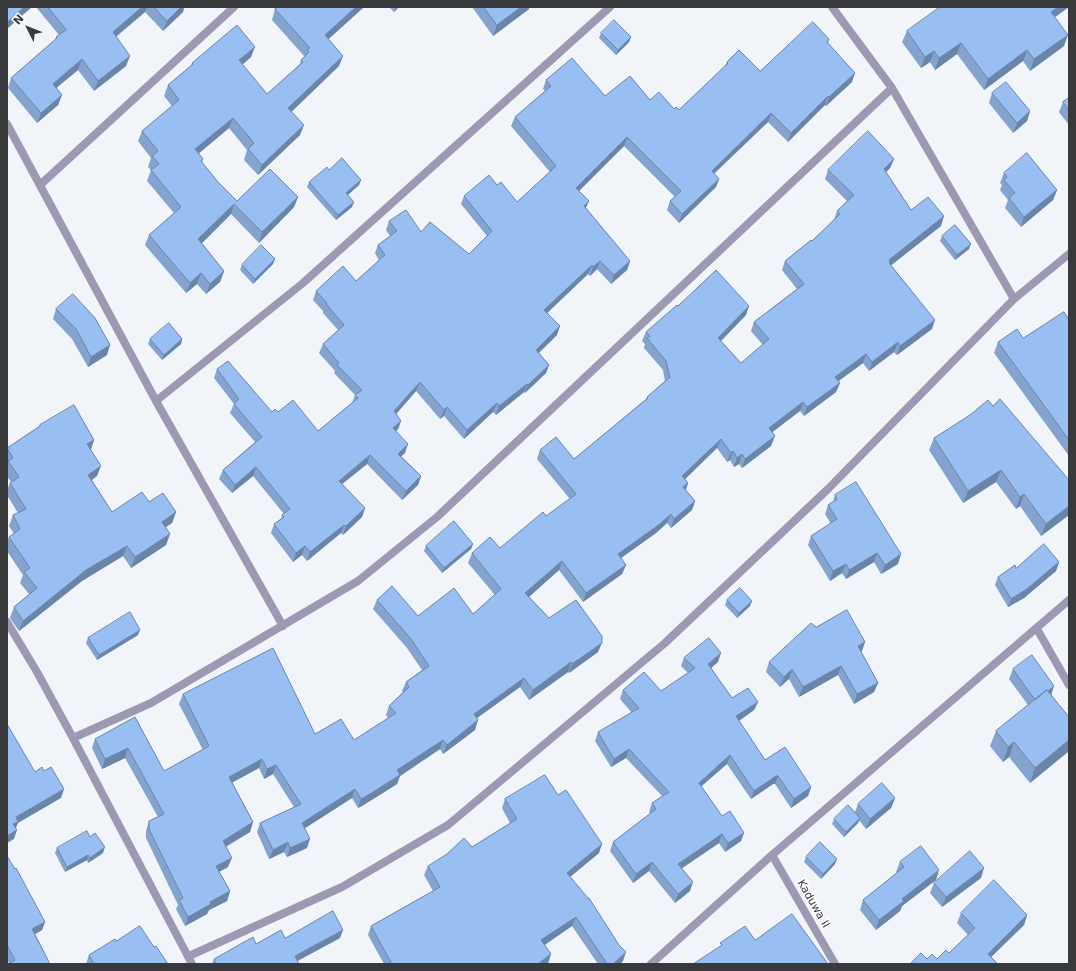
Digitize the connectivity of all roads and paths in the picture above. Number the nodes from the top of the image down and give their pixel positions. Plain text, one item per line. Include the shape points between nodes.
1 (234, 7) edge
2 (610, 7) edge
3 (832, 7) edge
4 (892, 88) junction
5 (7, 124) edge
6 (40, 185) junction
7 (1069, 254) edge
8 (1014, 299) junction
9 (156, 401) junction
10 (1069, 600) edge
11 (7, 622) edge
12 (283, 626) junction
13 (1037, 629) junction
14 (1069, 686) edge
15 (74, 738) junction
16 (772, 855) junction
17 (190, 960) edge
18 (651, 964) edge
19 (835, 964) edge

1 - 6 street
2 - 9 street via 302,283
3 - 4 street
4 - 8 street
4 - 12 street via 437,517 358,581
5 - 6 street
6 - 9 street
7 - 8 street
8 - 17 street via 828,489 665,643 448,825 342,887
9 - 12 street
10 - 13 street
11 - 15 street
12 - 15 street via 151,703
13 - 14 street
13 - 16 street
15 - 17 street
16 - 18 street
16 - 19 street, Kaduwa II

